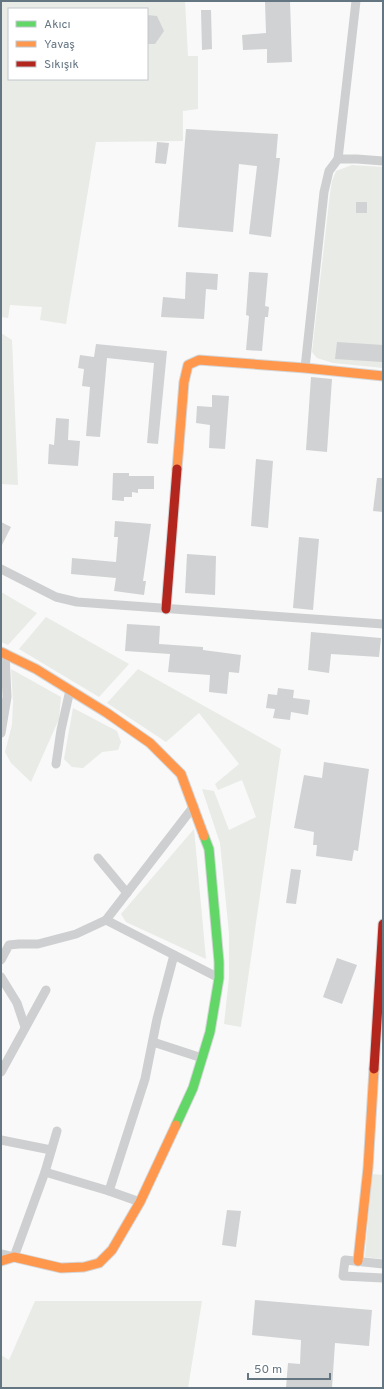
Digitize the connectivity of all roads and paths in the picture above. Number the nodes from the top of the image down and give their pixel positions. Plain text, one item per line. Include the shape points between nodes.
1 (356, 1) edge
2 (338, 160) junction
3 (383, 161) edge
4 (305, 368) junction
5 (383, 376) edge
6 (1, 569) edge
7 (166, 609) junction
8 (383, 624) edge
9 (3, 652) edge
10 (70, 690) junction
11 (2, 716) edge
12 (1, 733) edge
13 (56, 764) dead end
14 (194, 806) junction
15 (98, 858) dead end
16 (127, 893) junction
17 (106, 920) junction
18 (383, 924) edge
19 (174, 955) junction
20 (1, 960) edge
21 (1, 976) edge
22 (219, 978) junction
23 (46, 990) dead end
24 (25, 1027) junction
25 (153, 1042) junction
26 (202, 1058) junction
27 (1, 1072) edge
28 (373, 1080) junction
29 (383, 1081) edge
30 (57, 1131) dead end
31 (1, 1140) edge
32 (51, 1150) junction
33 (45, 1172) junction
34 (109, 1191) junction
35 (140, 1202) junction
36 (1, 1254) edge
37 (14, 1257) junction
38 (1, 1261) edge
39 (358, 1261) junction
40 (383, 1264) edge
41 (383, 1278) edge

1 - 2 street
2 - 3 street
2 - 4 street via 329,171 324,192
4 - 5 street
4 - 7 street via 199,360 188,366 184,382
6 - 7 street via 63,599
7 - 8 street
9 - 10 street
9 - 11 street via 7,697
10 - 13 street
10 - 14 street via 150,743 181,774
11 - 12 street
14 - 16 street
14 - 22 street via 209,849
15 - 16 street
16 - 17 street
17 - 19 street
17 - 20 street via 76,934 38,944 9,945
18 - 28 street
19 - 22 street
19 - 25 street
21 - 24 street via 17,1003
22 - 26 street via 210,1032
23 - 24 street
24 - 27 street
25 - 26 street
25 - 34 street via 145,1079
26 - 35 street via 193,1088
28 - 29 street
28 - 39 street via 368,1168
30 - 32 street
31 - 32 street
32 - 33 street
33 - 34 street
33 - 37 street
34 - 35 street
35 - 37 street via 112,1250 99,1263 84,1267 61,1268
36 - 37 street
37 - 38 street
39 - 40 street
39 - 41 street via 345,1260 343,1276

